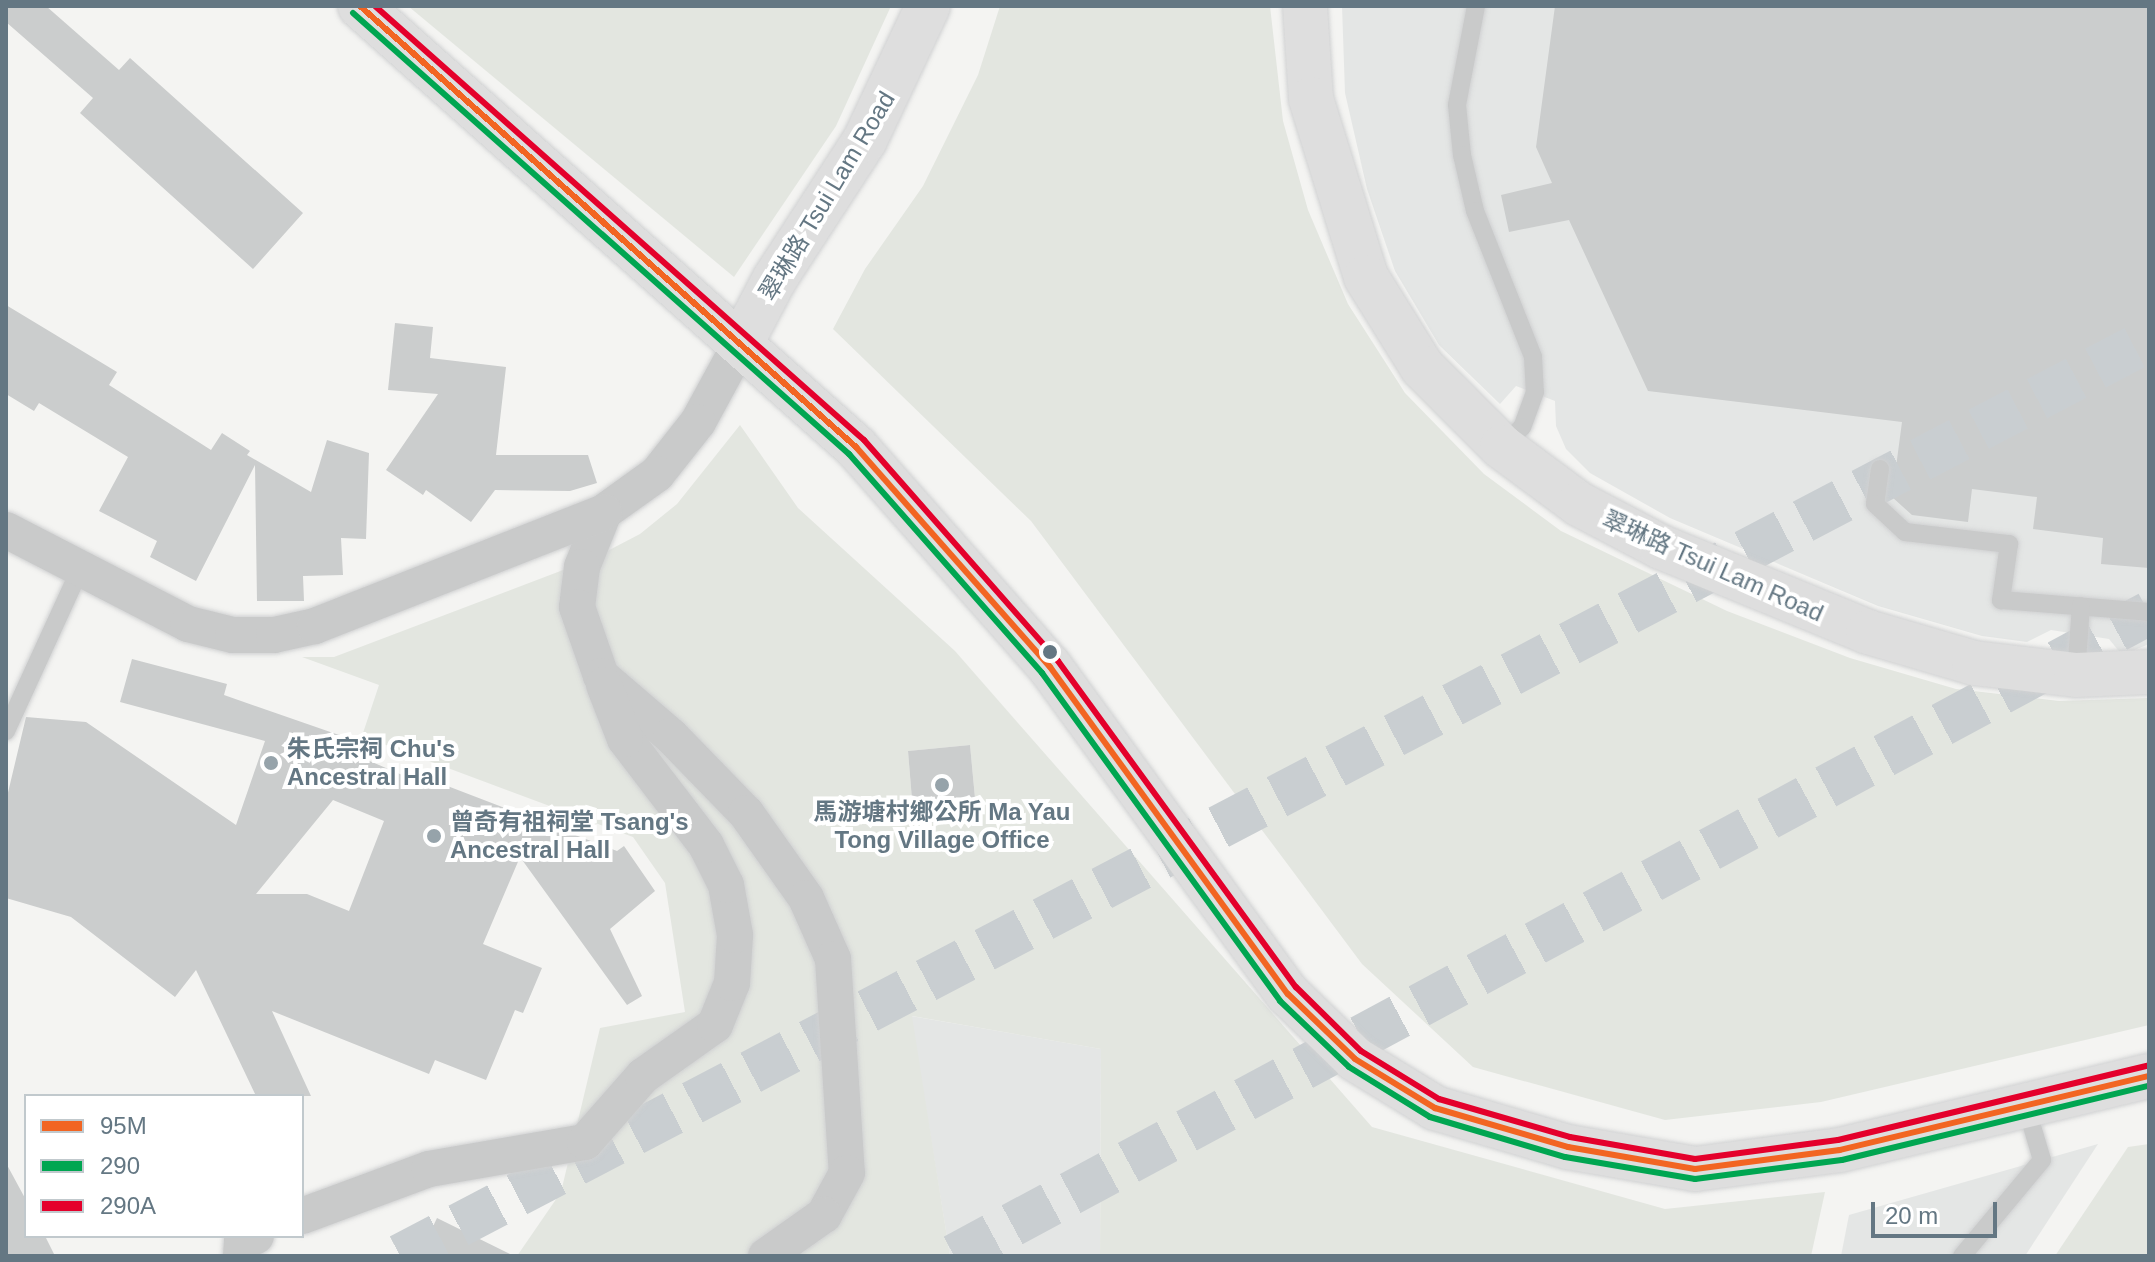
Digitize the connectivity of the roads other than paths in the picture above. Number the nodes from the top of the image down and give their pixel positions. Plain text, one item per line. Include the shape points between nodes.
1 (360, 6) edge
2 (928, 6) edge
3 (1305, 6) edge
4 (1476, 6) edge
5 (742, 341) junction
6 (1502, 447) junction
7 (1880, 469) dead end
8 (604, 512) junction
9 (6, 530) edge
10 (80, 569) junction
11 (2081, 606) junction
12 (2149, 612) edge
13 (2149, 672) edge
14 (2076, 675) junction
15 (601, 676) junction
16 (6, 731) edge
17 (2149, 1076) edge
18 (2026, 1106) junction
19 (304, 1215) edge
20 (251, 1238) edge
21 (241, 1256) edge
22 (766, 1256) edge
23 (1962, 1256) edge

1 - 5 main road
2 - 5 main road, 翠琳路 Tsui Lam Road via 865,140 774,280
3 - 6 main road, 翠琳路 Tsui Lam Road via 1311,99 1366,277 1422,367
4 - 6 lane via 1457,105 1462,155 1475,211 1533,357 1535,392 1522,427
5 - 8 street via 698,422 657,474
5 - 18 main road via 856,447 1017,627 1288,994 1355,1059 1435,1108 1568,1147 1695,1169 1840,1150
6 - 14 main road, 翠琳路 Tsui Lam Road via 1579,504 1744,584 1868,632 1974,663
7 - 11 lane via 1875,504 1905,532 2009,544 2001,600
8 - 10 street via 315,626 274,635 233,635 188,624
8 - 15 street via 582,567 577,607
9 - 10 street
10 - 16 lane
11 - 12 lane
11 - 14 lane
13 - 14 main road, 翠琳路 Tsui Lam Road
15 - 19 street via 625,739 706,845 726,885 735,935 732,983 715,1025 643,1076 585,1142 429,1169
15 - 22 street via 671,736 746,813 806,898 833,959 847,1173 824,1215
17 - 18 main road
18 - 23 lane via 2042,1160
20 - 21 street via 242,1242

